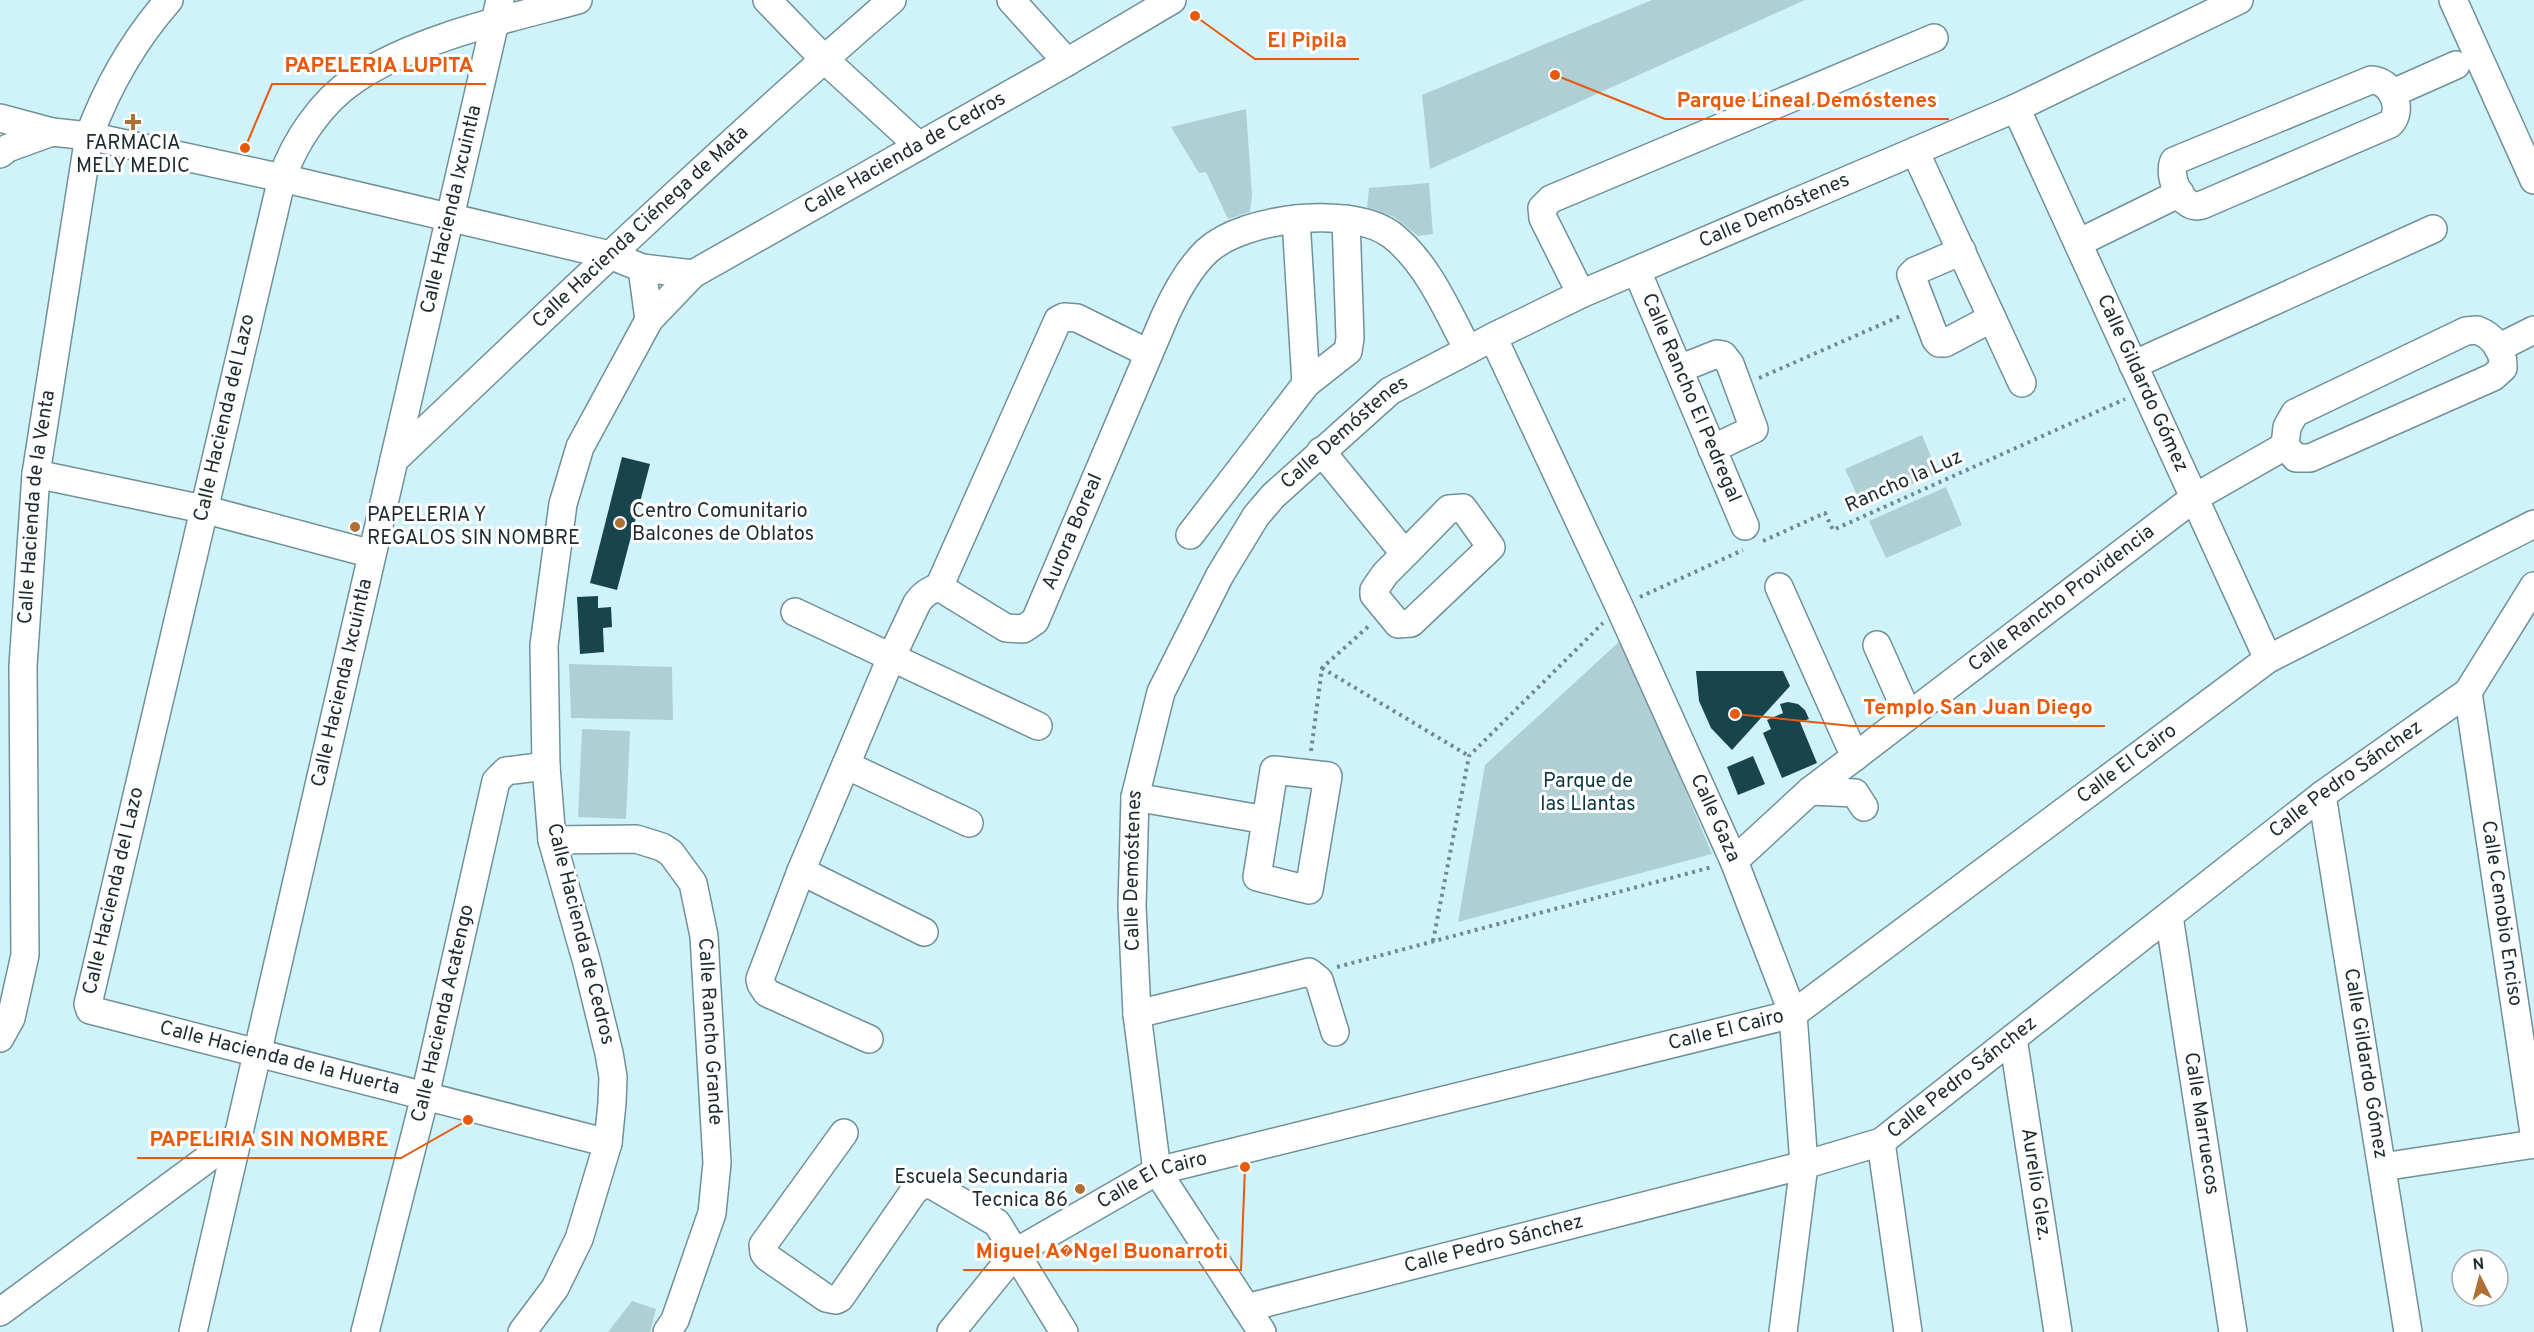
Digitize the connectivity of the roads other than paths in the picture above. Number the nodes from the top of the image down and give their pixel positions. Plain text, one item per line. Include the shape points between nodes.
1 (169, 0) edge
2 (578, 0) edge
3 (767, 0) edge
4 (892, 0) edge
5 (1011, 0) edge
6 (1172, 0) edge
7 (2239, 0) edge
8 (2453, 0) edge
9 (498, 11) edge
10 (1935, 38) dead end
11 (824, 59) junction
12 (1067, 62) junction
13 (2456, 65) dead end
14 (2393, 93) junction
15 (2016, 108) junction
16 (0, 118) edge
17 (52, 132) junction
18 (88, 136) junction
19 (919, 146) junction
20 (1915, 151) junction
21 (0, 154) edge
22 (282, 178) junction
23 (2534, 180) edge
24 (2180, 193) junction
25 (450, 218) junction
26 (1296, 219) junction
27 (1346, 219) junction
28 (2433, 229) dead end
29 (2078, 243) junction
30 (1962, 251) junction
31 (610, 255) junction
32 (642, 268) junction
33 (1637, 271) junction
34 (693, 274) junction
35 (1581, 294) junction
36 (1992, 318) junction
37 (650, 320) junction
38 (2534, 330) edge
39 (1493, 337) junction
40 (2498, 348) junction
41 (1468, 350) junction
42 (1149, 353) junction
43 (2133, 365) junction
44 (1679, 369) junction
45 (2022, 383) dead end
46 (1306, 384) junction
47 (2285, 446) junction
48 (1712, 449) junction
49 (1321, 452) junction
50 (394, 460) junction
51 (36, 474) junction
52 (2194, 498) junction
53 (203, 510) junction
54 (2534, 524) edge
55 (1190, 535) dead end
56 (1752, 538) road end
57 (372, 554) junction
58 (1406, 554) junction
59 (2534, 586) edge
60 (939, 587) junction
61 (1779, 587) dead end
62 (795, 612) dead end
63 (1877, 645) dead end
64 (891, 658) junction
65 (2268, 659) junction
66 (12, 663) edge
67 (2468, 692) junction
68 (1908, 715) junction
69 (1038, 726) dead end
70 (1855, 757) junction
71 (846, 765) junction
72 (546, 766) junction
73 (1810, 791) junction
74 (2322, 795) junction
75 (1135, 797) junction
76 (1864, 807) dead end
77 (1266, 820) junction
78 (969, 823) dead end
79 (552, 840) junction
80 (1734, 861) junction
81 (801, 871) junction
82 (2169, 916) junction
83 (924, 932) dead end
84 (90, 1010) joint
85 (1137, 1014) junction
86 (1793, 1014) junction
87 (1335, 1032) dead end
88 (0, 1038) edge
89 (2013, 1038) junction
90 (869, 1039) dead end
91 (258, 1053) junction
92 (425, 1096) junction
93 (844, 1133) dead end
94 (2534, 1133) edge
95 (238, 1136) junction
96 (1881, 1142) junction
97 (608, 1143) junction
98 (2534, 1144) edge
99 (1804, 1165) junction
100 (2382, 1167) junction
101 (1157, 1172) junction
102 (1016, 1252) junction
103 (1246, 1308) junction
104 (0, 1312) edge
105 (679, 1328) edge
106 (360, 1329) edge
107 (1780, 1331) edge
108 (193, 1332) edge
109 (522, 1332) edge
110 (951, 1332) edge
111 (1064, 1332) edge
112 (1262, 1332) edge
113 (1908, 1332) edge
114 (2058, 1332) edge
115 (2234, 1332) edge
116 (2408, 1332) edge

1 - 18 street, Calle Hacienda de la Venta via 126,57 103,97
2 - 9 street, Calle Hacienda del Lazo
3 - 11 street
4 - 11 street, Calle Hacienda Ciénega de Mata
5 - 12 street
6 - 12 street, Calle Hacienda de Cedros
7 - 15 street, Calle Demóstenes
8 - 23 street
9 - 22 street, Calle Hacienda del Lazo via 354,80 302,135
9 - 25 street, Calle Hacienda Ixcuintla
10 - 35 street via 1551,199 1542,208 1543,218
11 - 19 street
11 - 31 street, Calle Hacienda Ciénega de Mata
12 - 19 street, Calle Hacienda de Cedros
13 - 14 street
14 - 24 street via 2395,116 2390,124 2197,207 2188,204
14 - 24 street via 2382,81 2365,81 2174,161 2172,173
15 - 20 street, Calle Demóstenes
15 - 29 street, Calle Gildardo Gómez
16 - 17 street
17 - 18 street
17 - 21 street
18 - 22 street
18 - 51 street, Calle Hacienda de la Venta
19 - 34 street, Calle Hacienda de Cedros
20 - 30 street
20 - 33 street, Calle Demóstenes
22 - 25 street
22 - 53 street, Calle Hacienda del Lazo
24 - 29 street
25 - 31 street
25 - 50 street, Calle Hacienda Ixcuintla
26 - 27 street, Aurora Boreal
26 - 42 street, Aurora Boreal via 1246,229 1207,251 1171,302
26 - 46 street
27 - 41 street, Aurora Boreal via 1382,230 1403,246 1437,292
27 - 46 street via 1348,351
28 - 43 street
29 - 43 street, Calle Gildardo Gómez
30 - 36 street
30 - 36 street via 1912,273 1922,307 1939,343
31 - 32 street
31 - 50 street, Calle Hacienda Ciénega de Mata
32 - 34 street
32 - 37 street
33 - 35 street, Calle Demóstenes
33 - 44 street, Calle Rancho El Pedregal
34 - 37 street, Calle Hacienda de Cedros
35 - 39 street, Calle Demóstenes
36 - 45 street
37 - 72 street, Calle Hacienda de Cedros via 580,447 563,504 544,645
38 - 40 street
39 - 41 street, Calle Demóstenes
39 - 80 street, Calle Gaza
40 - 47 street via 2489,335 2466,331 2295,413 2287,427
40 - 47 street via 2503,368 2493,377 2310,458 2296,458
41 - 49 street, Calle Demóstenes via 1390,391
42 - 60 street via 1077,318 1058,320
42 - 60 street, Aurora Boreal via 1035,621 1023,628 1006,627
43 - 52 street, Calle Gildardo Gómez
44 - 48 street, Calle Rancho El Pedregal
44 - 48 street via 1712,355 1723,355 1730,364 1754,429
46 - 55 street
47 - 52 street, Calle Rancho Providencia
48 - 56 street, Calle Rancho El Pedregal
49 - 58 street
49 - 75 street, Calle Demóstenes via 1256,516 1220,575 1161,692
50 - 57 street, Calle Hacienda Ixcuintla
51 - 53 street
51 - 66 street, Calle Hacienda de la Venta
52 - 65 street, Calle Gildardo Gómez
52 - 68 street, Calle Rancho Providencia
53 - 57 street
53 - 84 street, Calle Hacienda del Lazo via 89,996
54 - 65 street, Calle El Cairo
57 - 91 street, Calle Hacienda Ixcuintla
58 - 58 street via 1449,509 1456,507 1463,508 1491,547 1411,623 1398,624 1374,594 1374,588
59 - 67 street, Calle Pedro Sánchez
60 - 64 street via 921,597
61 - 70 street
62 - 64 street
63 - 68 street
64 - 69 street
64 - 71 street
65 - 86 street, Calle El Cairo
66 - 88 street, Calle Hacienda de la Venta via 25,955 11,1017
67 - 74 street, Calle Pedro Sánchez
67 - 94 street, Calle Cenobio Enciso
68 - 70 street, Calle Rancho Providencia
70 - 73 street, Calle Rancho Providencia
71 - 78 street
71 - 81 street
72 - 79 street, Calle Hacienda de Cedros
72 - 92 street, Calle Hacienda Acatengo via 506,771 496,781
73 - 76 street via 1855,793
73 - 80 street, Calle Rancho Providencia
74 - 82 street, Calle Pedro Sánchez
74 - 100 street, Calle Gildardo Gómez
75 - 77 street
75 - 85 street, Calle Demóstenes via 1132,906
77 - 77 street via 1274,770 1318,775 1309,890 1257,877
79 - 97 street, Calle Hacienda de Cedros via 609,1053 613,1090
79 - 105 street, Calle Rancho Grande via 636,839 671,853 693,883 704,936 717,1163 712,1213
80 - 86 street, Calle Gaza
81 - 83 street
81 - 90 street via 761,984 767,993
82 - 89 street, Calle Pedro Sánchez
82 - 115 street, Calle Marruecos
84 - 91 street, Calle Hacienda de la Huerta
85 - 87 street via 1303,972 1313,973 1319,980
85 - 101 street, Calle Demóstenes
86 - 99 street, Calle Gaza
86 - 101 street, Calle El Cairo
89 - 96 street, Calle Pedro Sánchez
89 - 114 street, Aurelio Glez.
91 - 92 street, Calle Hacienda de la Huerta
91 - 95 street, Calle Hacienda Ixcuintla
92 - 97 street, Calle Hacienda de la Huerta
92 - 106 street, Calle Hacienda Acatengo
93 - 102 street via 763,1245 767,1257 826,1298 836,1300 844,1294 914,1191 922,1185 932,1185 997,1223
95 - 104 street
95 - 108 street, Calle Hacienda Ixcuintla
96 - 99 street, Calle Pedro Sánchez
96 - 113 street
97 - 109 street, Calle Hacienda de Cedros via 579,1239 555,1288
98 - 100 street
99 - 103 street, Calle Pedro Sánchez
99 - 107 street, Calle Gaza
100 - 116 street, Calle Gildardo Gómez
101 - 102 street, Calle El Cairo
101 - 103 street, Calle Demóstenes
102 - 110 street, Calle El Cairo
102 - 111 street
103 - 112 street, Calle Demóstenes

